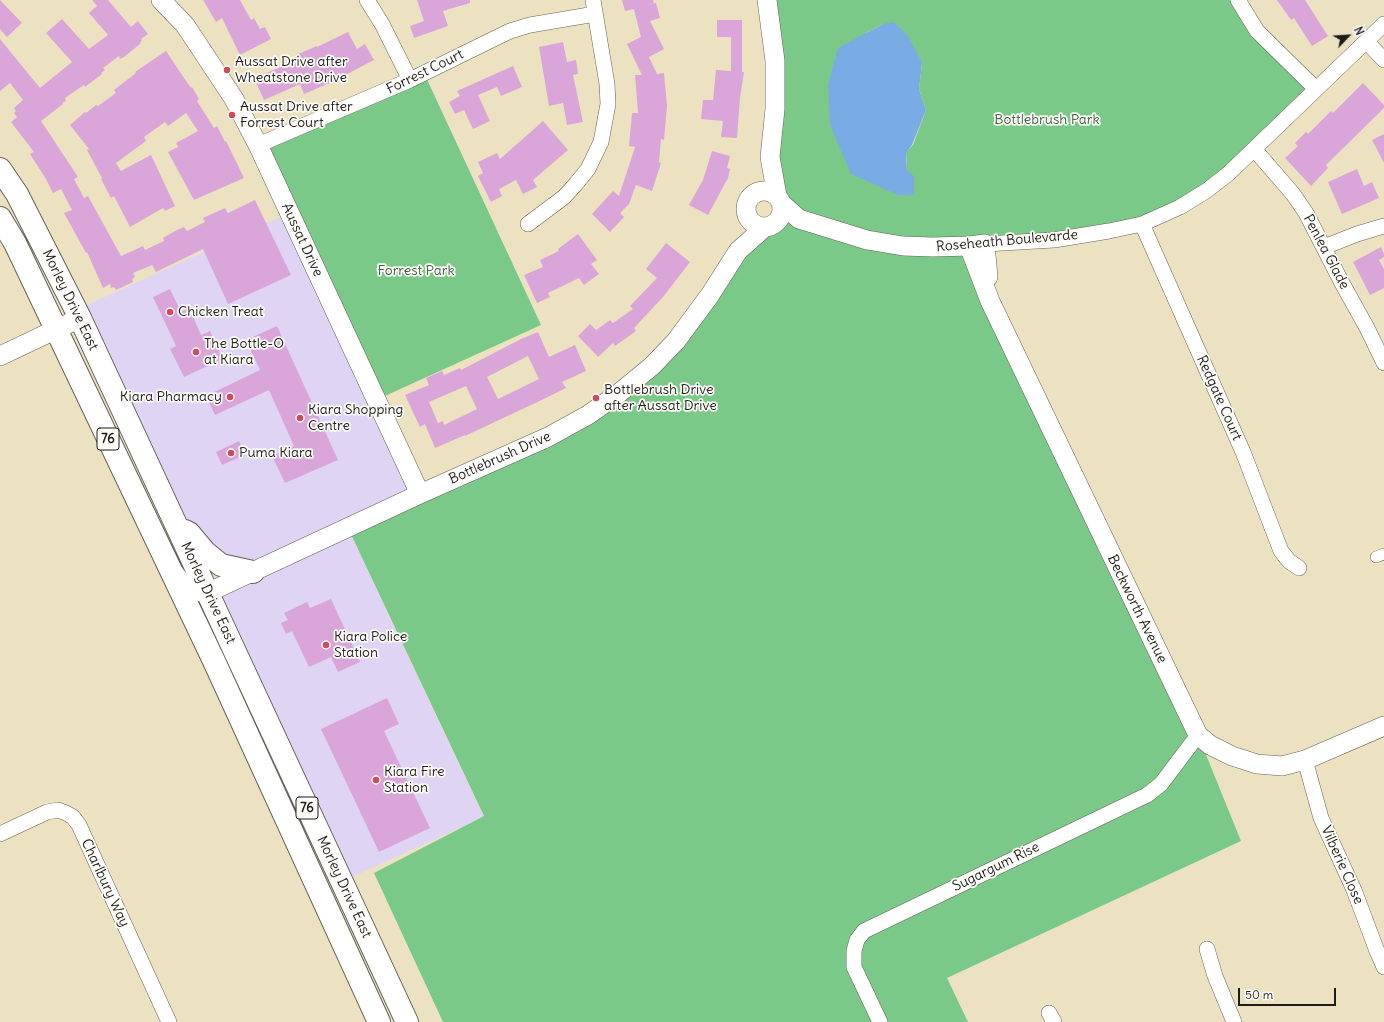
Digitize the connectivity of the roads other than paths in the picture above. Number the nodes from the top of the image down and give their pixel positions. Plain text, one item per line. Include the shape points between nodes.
1 (161, 0) edge
2 (366, 0) edge
3 (767, 0) edge
4 (1238, 0) edge
5 (594, 7) edge
6 (1384, 24) edge
7 (1367, 42) junction
8 (1384, 60) edge
9 (410, 80) junction
10 (1316, 89) junction
11 (258, 145) junction
12 (1254, 149) junction
13 (770, 157) junction
14 (0, 169) edge
15 (755, 193) junction
16 (779, 200) junction
17 (746, 212) junction
18 (0, 218) edge
19 (799, 219) junction
20 (528, 224) dead end
21 (771, 224) junction
22 (1142, 224) junction
23 (1384, 226) edge
24 (977, 245) junction
25 (1324, 247) junction
26 (738, 251) junction
27 (80, 318) junction
28 (55, 329) junction
29 (0, 356) edge
30 (1384, 363) edge
31 (420, 494) junction
32 (179, 529) junction
33 (168, 564) junction
34 (1299, 568) dead end
35 (253, 572) junction
36 (207, 593) junction
37 (214, 661) junction
38 (268, 724) junction
39 (1384, 726) edge
40 (1198, 735) junction
41 (1305, 760) junction
42 (260, 765) junction
43 (0, 834) edge
44 (338, 875) junction
45 (327, 909) junction
46 (1207, 950) dead end
47 (1384, 967) edge
48 (170, 1022) edge
49 (379, 1022) edge
50 (407, 1022) edge
51 (880, 1022) edge
52 (1234, 1022) edge

1 - 11 street, Aussat Drive via 185,25 234,98
2 - 9 street via 382,24
3 - 13 street via 774,42 775,69 775,109
4 - 10 street via 1257,31
5 - 9 street, Forrest Court via 510,30
5 - 20 street via 607,84 608,104 601,142 588,169 575,186
6 - 7 street, Roseheath Boulevarde
7 - 8 street
7 - 10 street, Roseheath Boulevarde
9 - 11 street, Forrest Court
10 - 12 street, Roseheath Boulevarde
11 - 31 street, Aussat Drive
12 - 22 street, Roseheath Boulevarde via 1206,191 1180,207
12 - 25 street, Penlea Glade via 1293,194
13 - 15 street
13 - 16 street
14 - 27 main road, Morley Drive East / 76 via 17,194
15 - 16 street via 769,191
15 - 17 street via 748,202
16 - 19 street, Roseheath Boulevarde
16 - 21 street via 782,211
17 - 21 street via 753,223 761,226
17 - 26 street, Bottlebrush Drive
18 - 28 main road, Morley Drive East / 76 via 15,243
19 - 21 street, Roseheath Boulevarde
19 - 24 street, Roseheath Boulevarde via 867,240 903,246
21 - 26 street, Bottlebrush Drive
22 - 24 street, Roseheath Boulevarde via 1054,240
22 - 34 street, Redgate Court via 1243,452 1281,551
23 - 25 street
24 - 40 street, Beckworth Avenue via 990,300
25 - 30 street, Penlea Glade
26 - 31 street, Bottlebrush Drive via 676,341 652,366 618,394 588,415 548,437
27 - 28 street
27 - 32 main road, Morley Drive East / 76
28 - 29 street
28 - 33 main road, Morley Drive East / 76
31 - 35 street, Bottlebrush Drive
32 - 35 main road via 189,533 205,552 221,565
32 - 36 main road, Morley Drive East / 76
33 - 36 street via 183,584 191,590
33 - 37 main road, Morley Drive East / 76
35 - 36 street, Bottlebrush Drive
36 - 37 street via 203,617
36 - 38 main road, Morley Drive East / 76
37 - 42 main road, Morley Drive East / 76
38 - 42 main road via 257,735
38 - 44 main road, Morley Drive East / 76
39 - 41 street, Beckworth Avenue
40 - 41 street, Beckworth Avenue via 1210,745 1232,756 1257,764 1282,766
40 - 51 street, Sugargum Rise via 1161,784 1147,795 864,931 857,940 854,967
41 - 47 street, Vilberie Close via 1321,818 1354,890
42 - 45 main road, Morley Drive East / 76
43 - 48 street, Charlbury Way via 53,811 66,812 73,817
44 - 45 main road via 326,891
44 - 50 main road, Morley Drive East / 76
45 - 49 main road, Morley Drive East / 76
46 - 52 street

